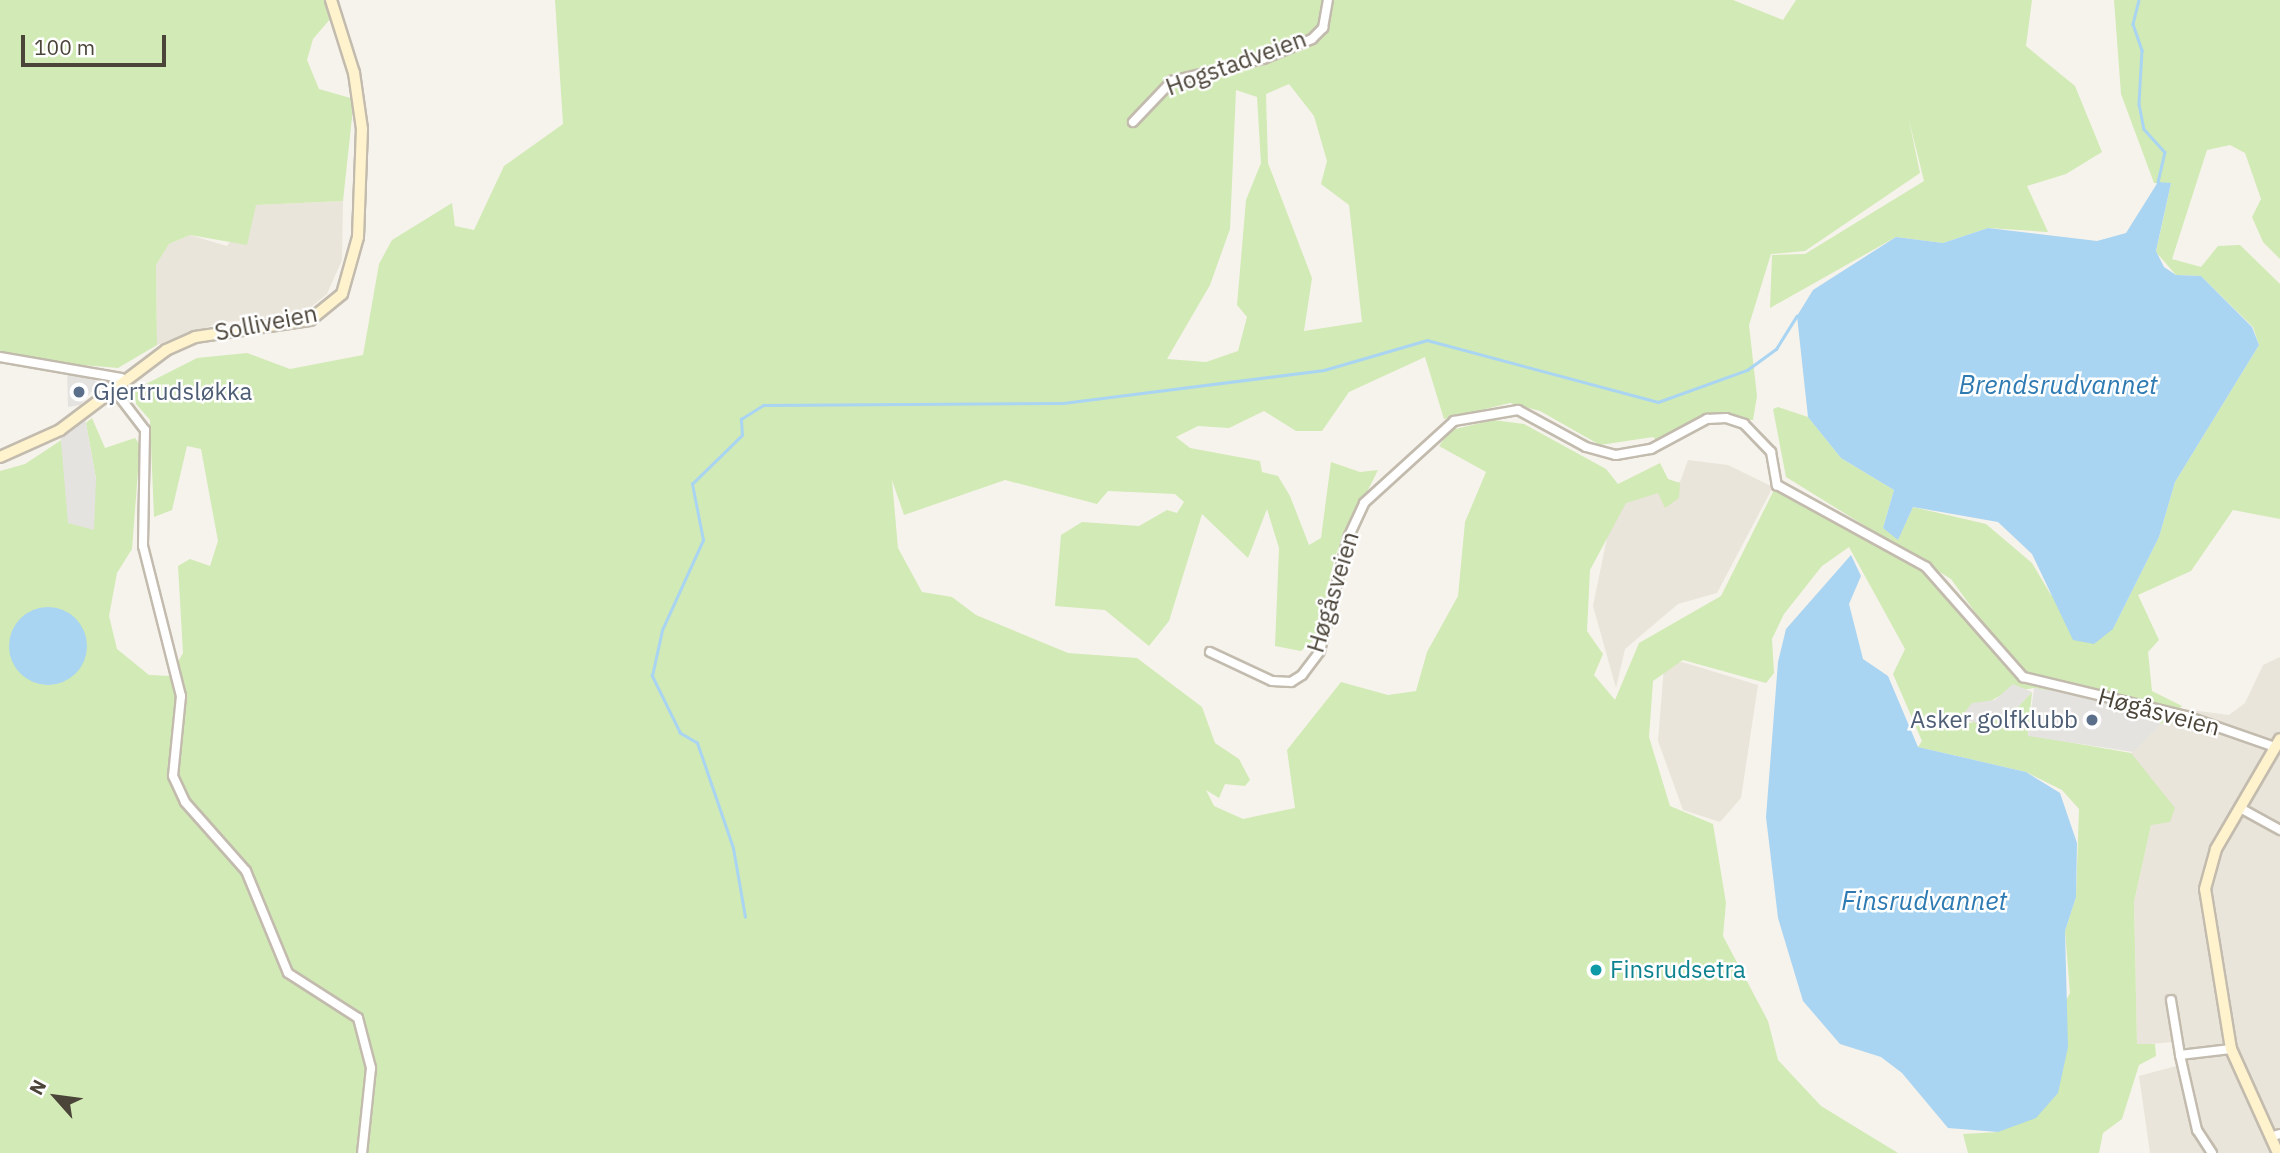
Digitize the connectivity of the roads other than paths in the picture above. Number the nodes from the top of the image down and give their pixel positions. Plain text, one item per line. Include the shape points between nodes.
1 (331, 0) edge
2 (1328, 0) edge
3 (1133, 122) dead end
4 (0, 357) edge
5 (121, 378) junction
6 (112, 387) junction
7 (0, 457) edge
8 (1210, 652) dead end
9 (2278, 743) edge
10 (2240, 808) junction
11 (2280, 830) edge
12 (2171, 1000) dead end
13 (2231, 1049) junction
14 (2180, 1055) junction
15 (2276, 1135) edge
16 (362, 1153) edge
17 (2212, 1153) edge
18 (2278, 1153) edge

1 - 5 street, Solliveien via 354,73 362,129 358,237 342,295 310,320 195,337
2 - 3 street, Hogstadveien via 1323,27 1312,39 1263,59 1172,81
4 - 5 street
5 - 6 street, Solliveien
6 - 7 street, Solliveien via 60,430
6 - 16 street via 145,430 145,556 181,696 173,776 186,802 246,872 288,972 358,1018 371,1068
8 - 9 street, Høgåsveien via 1272,681 1292,682 1302,675 1320,651 1348,538 1364,503 1441,429 1475,414 1518,410 1586,447 1616,455 1651,449 1707,419 1726,418 1744,424 1771,452 1777,485 1926,567 2023,677
9 - 10 street
10 - 11 street
10 - 13 street via 2216,849 2206,890
12 - 14 street
13 - 14 street
13 - 15 street
14 - 17 street via 2197,1130
15 - 18 street

